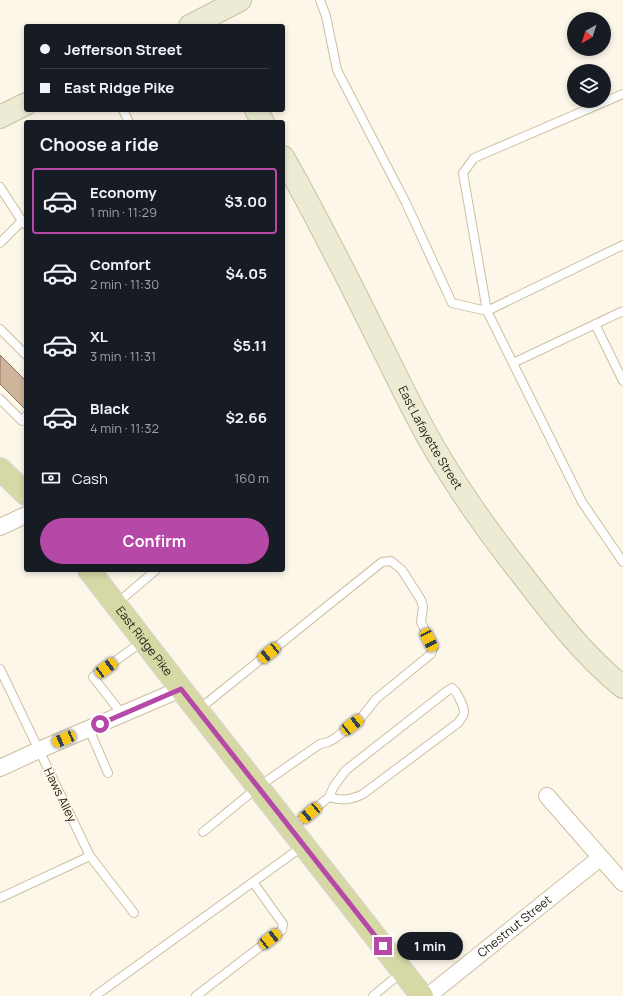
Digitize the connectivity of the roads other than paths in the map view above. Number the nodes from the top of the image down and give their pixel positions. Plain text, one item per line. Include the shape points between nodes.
1 (240, 0) edge
2 (320, 0) edge
3 (325, 0) edge
4 (326, 16) junction
5 (201, 24) edge
6 (623, 94) edge
7 (24, 105) edge
8 (0, 117) edge
9 (285, 161) edge
10 (0, 187) edge
11 (24, 223) edge
12 (0, 243) edge
13 (623, 245) edge
14 (487, 311) junction
15 (623, 312) edge
16 (595, 324) junction
17 (0, 329) edge
18 (24, 353) edge
19 (513, 363) junction
20 (623, 381) edge
21 (0, 399) edge
22 (24, 418) edge
23 (0, 469) edge
24 (24, 492) edge
25 (24, 516) edge
26 (0, 527) edge
27 (623, 562) edge
28 (91, 572) edge
29 (154, 572) edge
30 (115, 604) junction
31 (143, 641) junction
32 (0, 669) edge
33 (623, 687) edge
34 (181, 689) junction
35 (197, 710) junction
36 (122, 714) junction
37 (89, 729) junction
38 (39, 750) junction
39 (0, 768) edge
40 (108, 773) dead end
41 (258, 787) junction
42 (547, 796) dead end
43 (329, 797) junction
44 (290, 829) junction
45 (203, 832) dead end
46 (304, 846) junction
47 (90, 856) junction
48 (600, 858) junction
49 (253, 882) junction
50 (623, 883) edge
51 (0, 898) edge
52 (134, 913) dead end
53 (403, 972) junction
54 (96, 996) edge
55 (196, 996) edge
56 (373, 996) edge
57 (422, 996) edge
58 (428, 996) edge

1 - 5 street
2 - 4 lane
3 - 4 lane
4 - 14 lane via 337,70 406,203 452,303
6 - 14 lane via 474,158 463,172
7 - 8 street
9 - 33 street, East Lafayette Street via 439,457 500,547 538,596 579,645
10 - 11 lane
11 - 12 lane
13 - 14 lane
14 - 19 lane
15 - 16 lane
16 - 19 lane
16 - 20 lane
17 - 18 lane
19 - 27 lane via 582,502
21 - 22 lane via 22,421
23 - 24 main road
25 - 26 street
28 - 30 main road, East Ridge Pike
29 - 30 lane
30 - 31 main road, East Ridge Pike
31 - 34 main road, East Ridge Pike
31 - 36 lane via 93,677
32 - 38 lane, Haws Alley
34 - 35 main road, East Ridge Pike
34 - 36 street
35 - 41 main road, East Ridge Pike
35 - 41 lane via 382,562 391,561 402,570 421,600 421,622 433,648 431,654 376,699 361,718 334,739 320,744
36 - 37 street
37 - 38 street
37 - 40 lane
38 - 39 street
38 - 47 lane, Haws Alley
41 - 44 main road, East Ridge Pike
41 - 45 lane
42 - 48 street
43 - 43 lane via 352,800 363,794 458,723 464,711 456,691 452,688 447,691 346,770
43 - 44 lane
44 - 46 main road, East Ridge Pike
46 - 49 lane
46 - 53 main road, East Ridge Pike
47 - 51 lane
47 - 52 lane, Haws Alley
48 - 50 street
48 - 58 street, Chestnut Street
49 - 54 lane
49 - 55 lane via 283,924 282,930
53 - 56 lane
53 - 57 main road, East Ridge Pike

